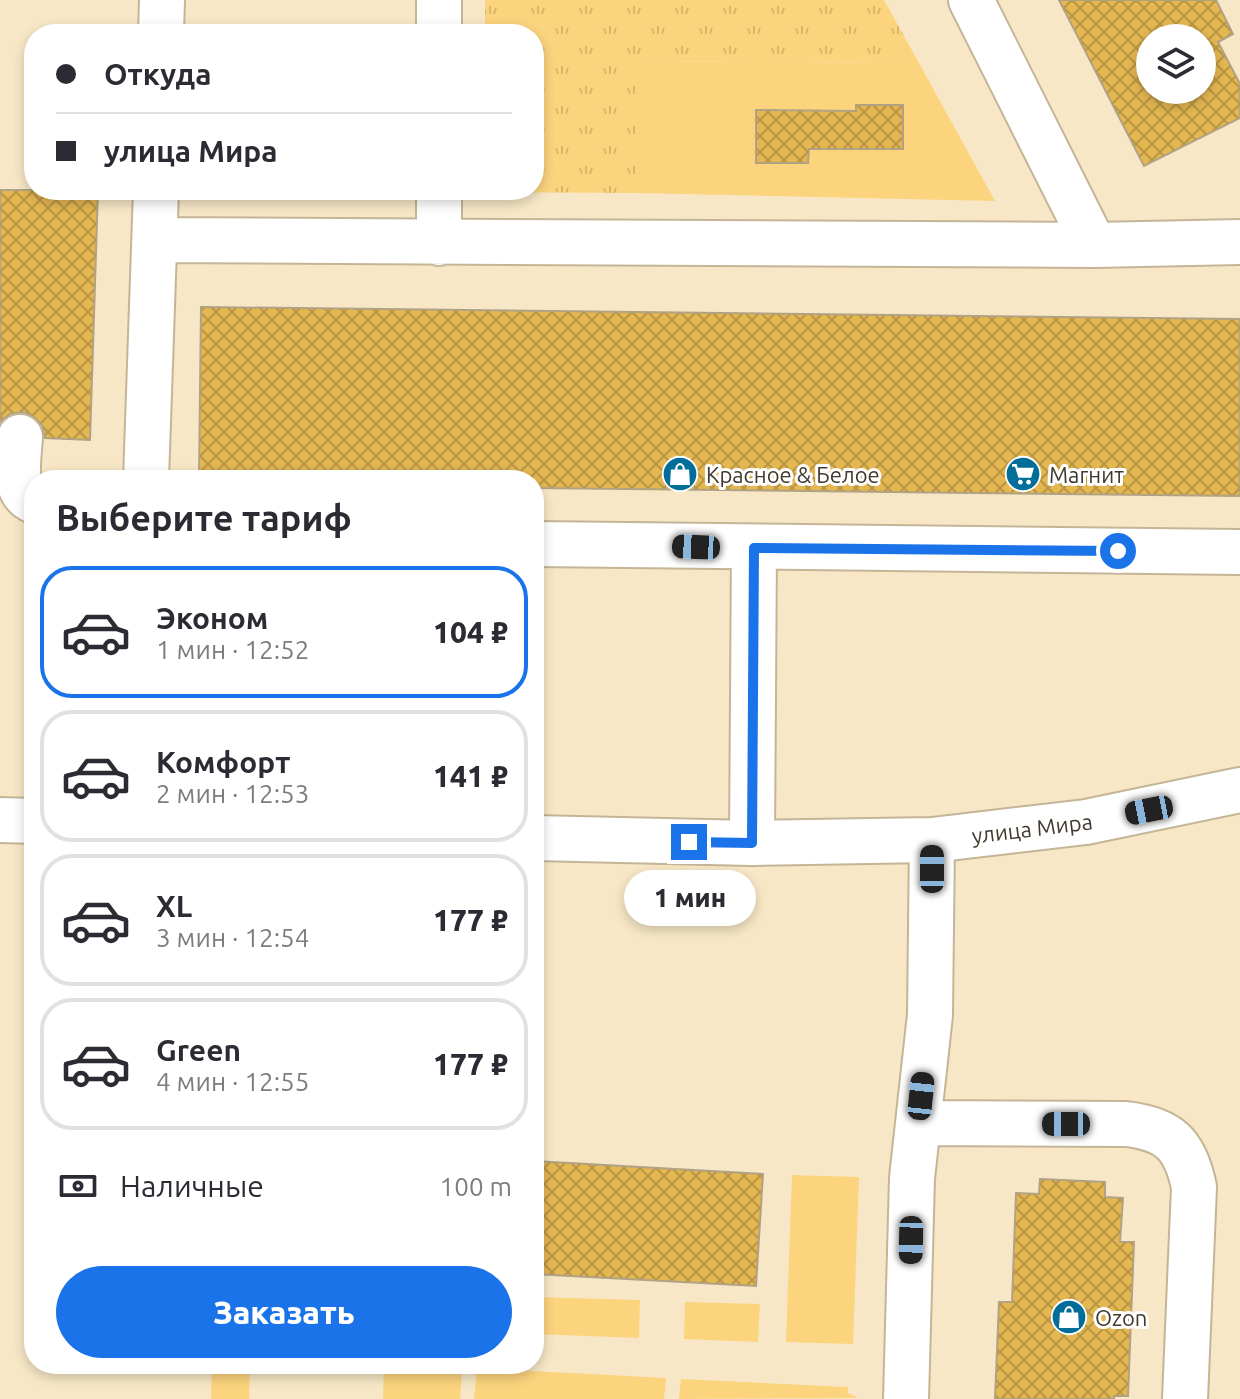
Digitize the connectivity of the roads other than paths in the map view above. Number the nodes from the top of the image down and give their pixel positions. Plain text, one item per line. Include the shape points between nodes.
1 (162, 0) edge
2 (439, 0) edge
3 (971, 0) edge
4 (161, 24) edge
5 (439, 24) edge
6 (156, 200) edge
7 (439, 200) edge
8 (155, 240) junction
9 (1240, 242) edge
10 (439, 243) junction
11 (1094, 245) junction
12 (20, 437) dead end
13 (146, 470) edge
14 (24, 496) edge
15 (544, 544) edge
16 (754, 548) junction
17 (1240, 552) edge
18 (1240, 790) edge
19 (0, 820) edge
20 (24, 821) edge
21 (544, 838) edge
22 (932, 840) junction
23 (752, 843) junction
24 (918, 1123) junction
25 (906, 1399) edge
26 (1185, 1399) edge

1 - 4 main road
2 - 5 main road
3 - 11 main road
6 - 8 main road
7 - 10 main road
8 - 10 main road
8 - 13 main road
9 - 11 main road
10 - 11 main road
12 - 14 main road via 18,483
15 - 16 main road
16 - 17 main road
16 - 23 main road
18 - 22 main road, улица Мира via 1086,822
19 - 20 main road
21 - 23 main road, улица Мира
22 - 23 main road, улица Мира
22 - 24 main road via 930,1015
24 - 25 main road
24 - 26 main road via 1126,1124 1165,1134 1181,1149 1194,1187

